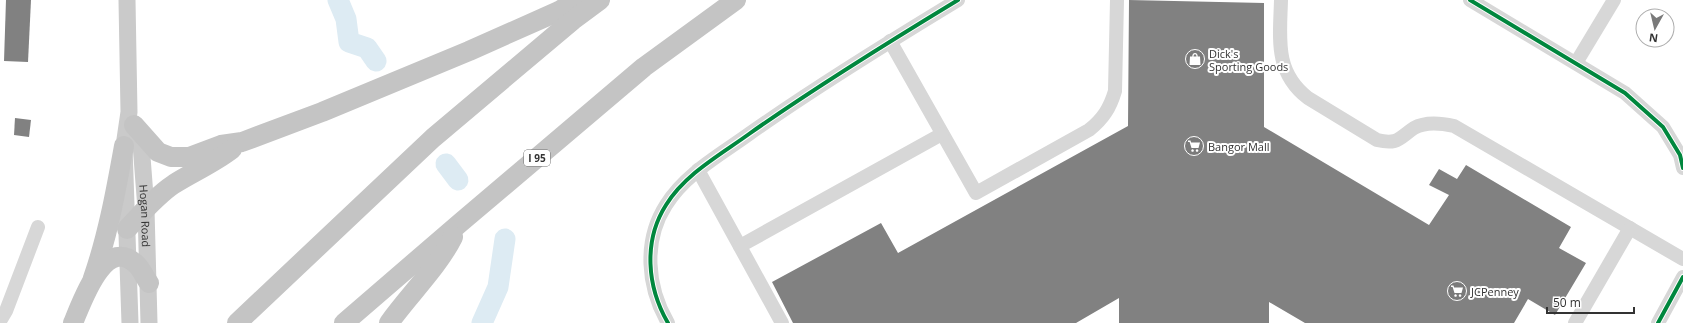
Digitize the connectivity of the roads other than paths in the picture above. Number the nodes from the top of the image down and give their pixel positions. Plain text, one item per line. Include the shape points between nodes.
1 (127, 0) edge
2 (577, 0) edge
3 (600, 0) edge
4 (736, 0) edge
5 (958, 0) edge
6 (1117, 0) edge
7 (1281, 0) edge
8 (1470, 0) edge
9 (1614, 0) edge
10 (890, 41) junction
11 (1576, 63) junction
12 (132, 119) junction
13 (942, 134) junction
14 (242, 142) junction
15 (124, 146) junction
16 (1683, 168) edge
17 (698, 170) junction
18 (146, 209) junction
19 (460, 223) junction
20 (38, 227) dead end
21 (1630, 228) junction
22 (127, 229) junction
23 (740, 246) junction
24 (128, 259) junction
25 (1683, 260) edge
26 (1683, 277) edge
27 (93, 278) junction
28 (149, 283) junction
29 (2, 314) edge
30 (73, 323) edge
31 (130, 323) edge
32 (149, 323) edge
33 (237, 323) edge
34 (344, 323) edge
35 (389, 323) edge
36 (668, 323) edge
37 (782, 323) edge
38 (1575, 323) edge
39 (1658, 323) edge

1 - 12 main road, Hogan Road
2 - 14 highway via 559,11 469,51
3 - 33 highway via 433,138
4 - 19 highway, I 95 via 644,67
5 - 10 street
6 - 13 street via 1115,91 1104,117 1089,130 976,193
7 - 21 street via 1280,55 1292,83 1308,98 1377,140 1385,142 1399,140 1421,125 1438,123 1454,126
8 - 11 street
9 - 11 street
10 - 13 street
10 - 17 street via 808,93
11 - 16 street via 1625,93 1655,119 1663,127 1680,155
12 - 14 highway via 158,152 171,157 189,157 221,145
12 - 15 main road, Hogan Road
12 - 18 main road, Hogan Road via 141,144
13 - 23 street
14 - 18 highway via 174,184
15 - 22 main road, Hogan Road
15 - 27 highway via 102,252
17 - 23 street
17 - 36 street via 676,190 665,206 656,225 652,244 651,280 660,310
18 - 22 highway
18 - 28 main road, Hogan Road
19 - 34 highway, I 95
19 - 35 highway via 447,250
20 - 29 street
21 - 25 street
21 - 38 street
22 - 24 main road, Hogan Road
23 - 37 street
24 - 27 highway via 112,258
24 - 28 highway via 137,266
24 - 31 main road, Hogan Road
26 - 39 street
27 - 30 highway
28 - 32 main road, Hogan Road

